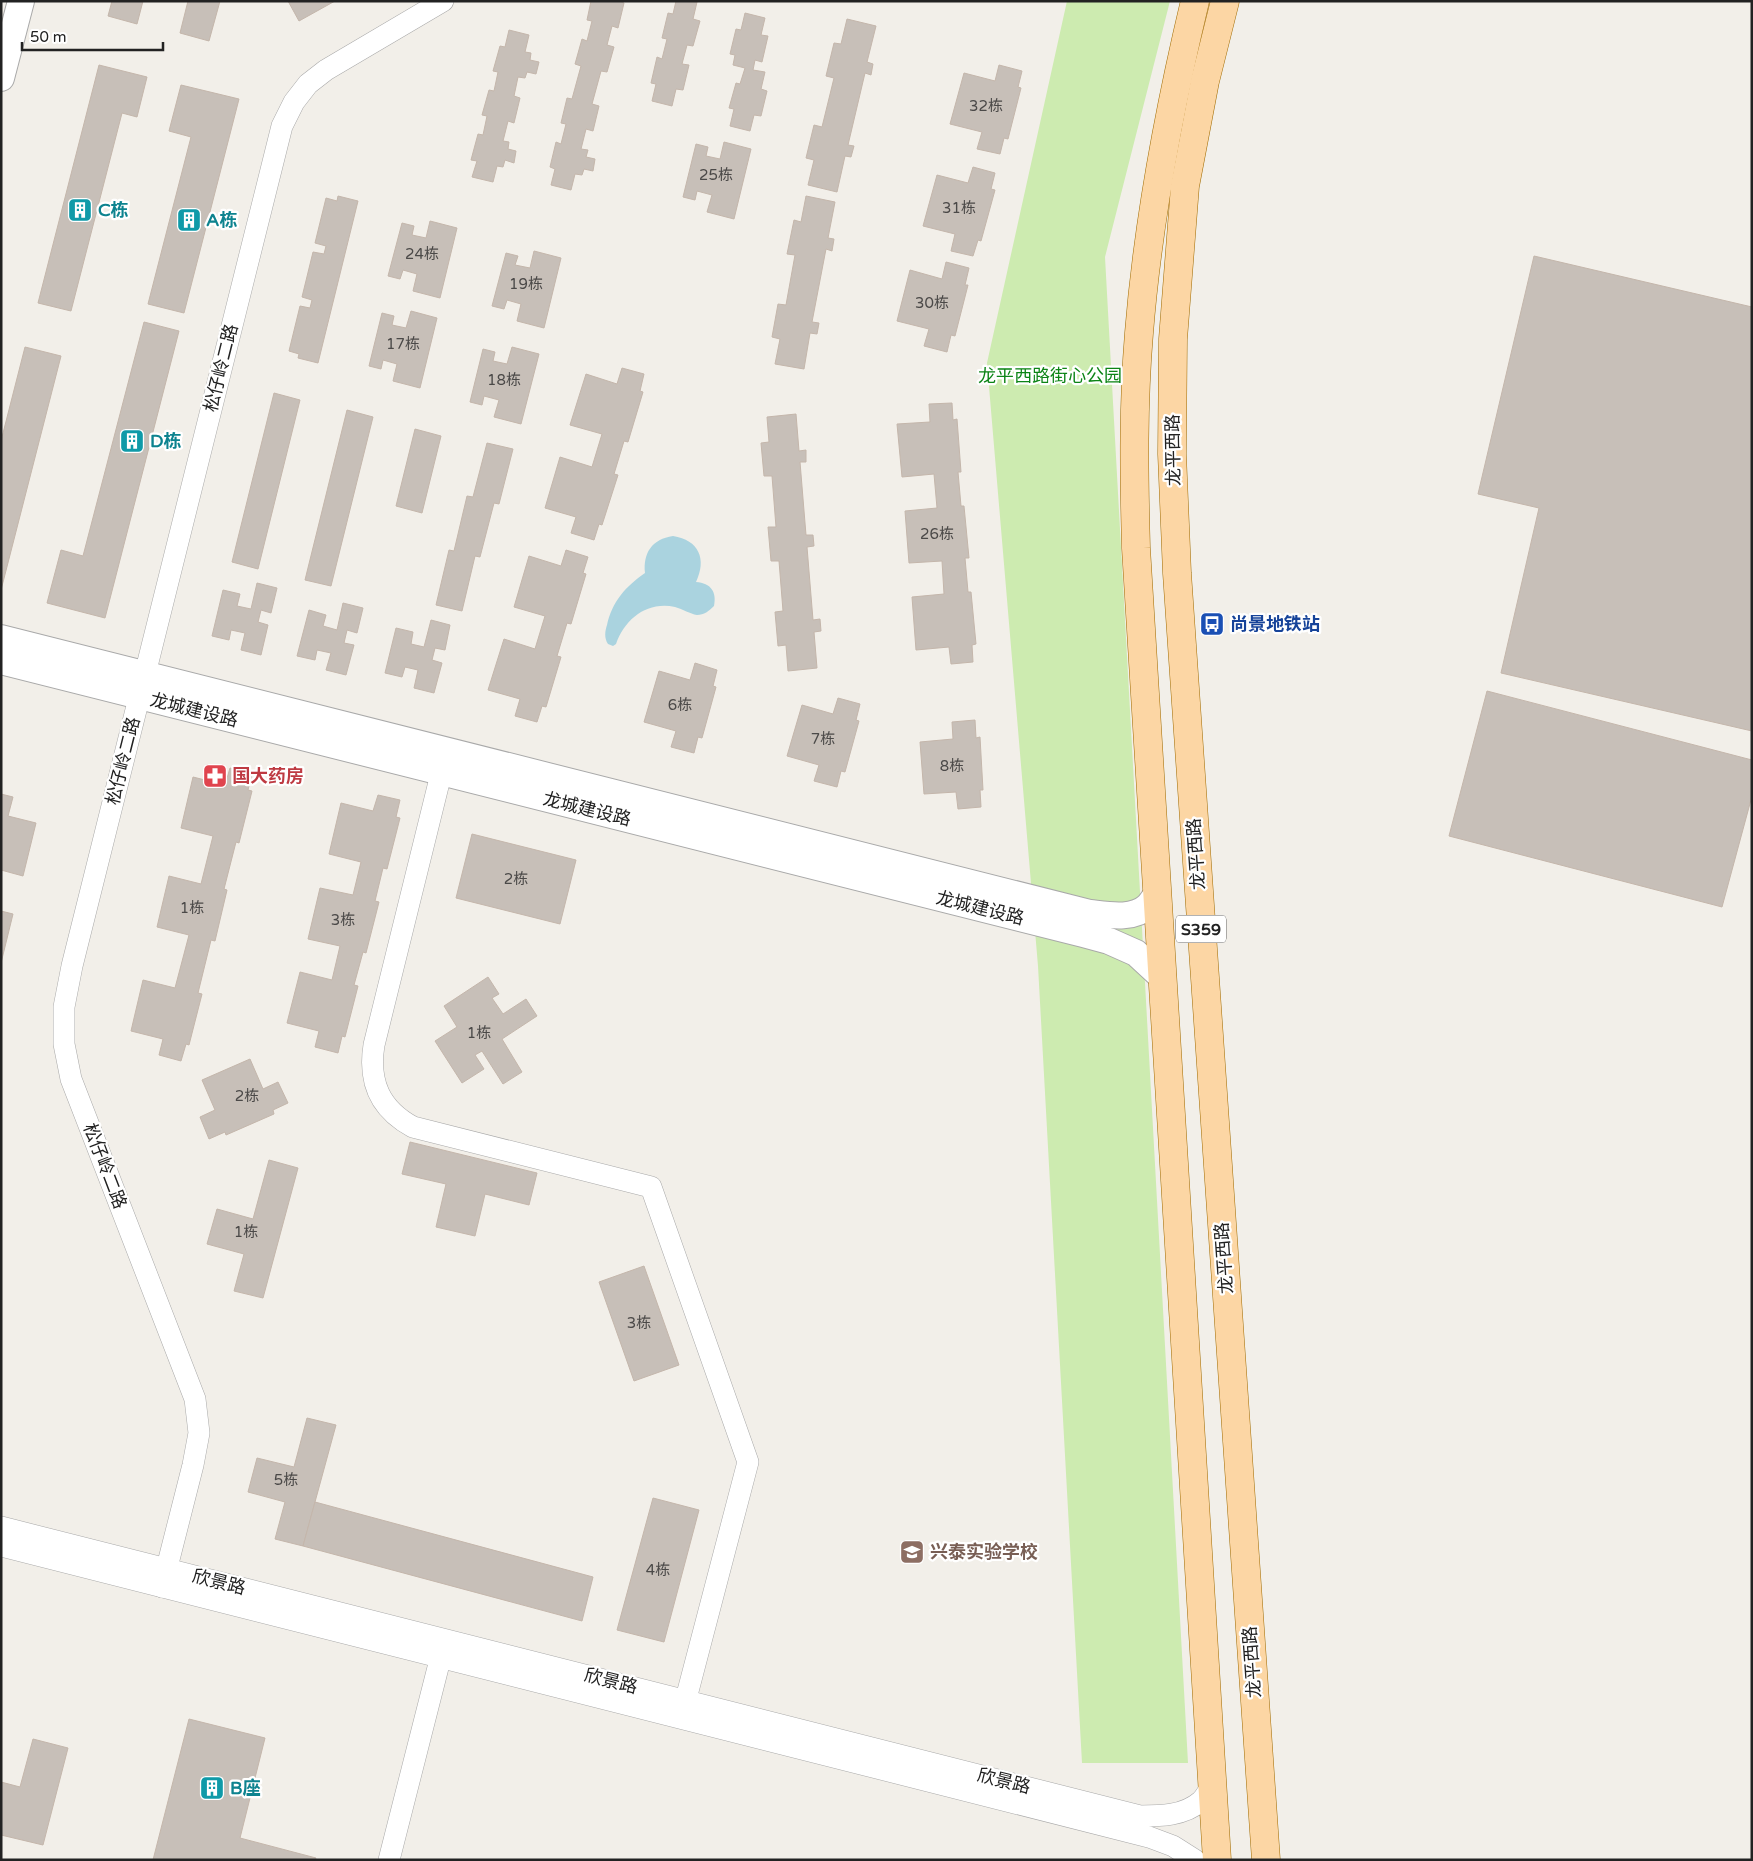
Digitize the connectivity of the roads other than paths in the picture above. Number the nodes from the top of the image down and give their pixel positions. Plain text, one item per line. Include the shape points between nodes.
1 (21, 1) edge
2 (443, 1) edge
3 (1195, 1) edge
4 (1225, 1) edge
5 (1, 78) edge
6 (1, 638) edge
7 (1, 661) edge
8 (142, 685) junction
9 (444, 761) junction
10 (1157, 894) junction
11 (1163, 978) junction
12 (1, 1526) edge
13 (1, 1546) edge
14 (164, 1578) junction
15 (443, 1648) junction
16 (683, 1709) junction
17 (1212, 1785) junction
18 (389, 1860) edge
19 (1196, 1860) edge
20 (1217, 1860) edge
21 (1266, 1860) edge

1 - 5 street
2 - 8 street, 松仔岭二路 via 326,70 308,84 282,126
3 - 10 main road, 龙平西路 / S359 via 1163,147 1139,333 1134,458 1136,548
4 - 21 main road, 龙平西路 / S359 via 1205,81 1185,186 1173,339 1172,454 1177,573
6 - 8 street, 龙城建设路
7 - 8 street, 龙城建设路
8 - 9 street, 龙城建设路
8 - 14 street, 松仔岭二路 via 72,966 64,1007 64,1044 71,1079 195,1399 199,1433
9 - 10 street, 龙城建设路 via 1090,914 1133,914 1147,907
9 - 11 street, 龙城建设路 via 1109,941 1136,953
9 - 16 street via 374,1045 374,1082 378,1094 393,1114 413,1127 651,1187 748,1462
10 - 11 main road, 龙平西路 / S359
11 - 17 main road, 龙平西路 / S359
12 - 14 street, 欣景路
13 - 14 street, 欣景路
14 - 15 street, 欣景路
15 - 16 street, 欣景路
15 - 18 street
16 - 17 street, 欣景路 via 1140,1816 1182,1812 1200,1801
16 - 19 street, 欣景路 via 1149,1837
17 - 20 main road, 龙平西路 / S359

